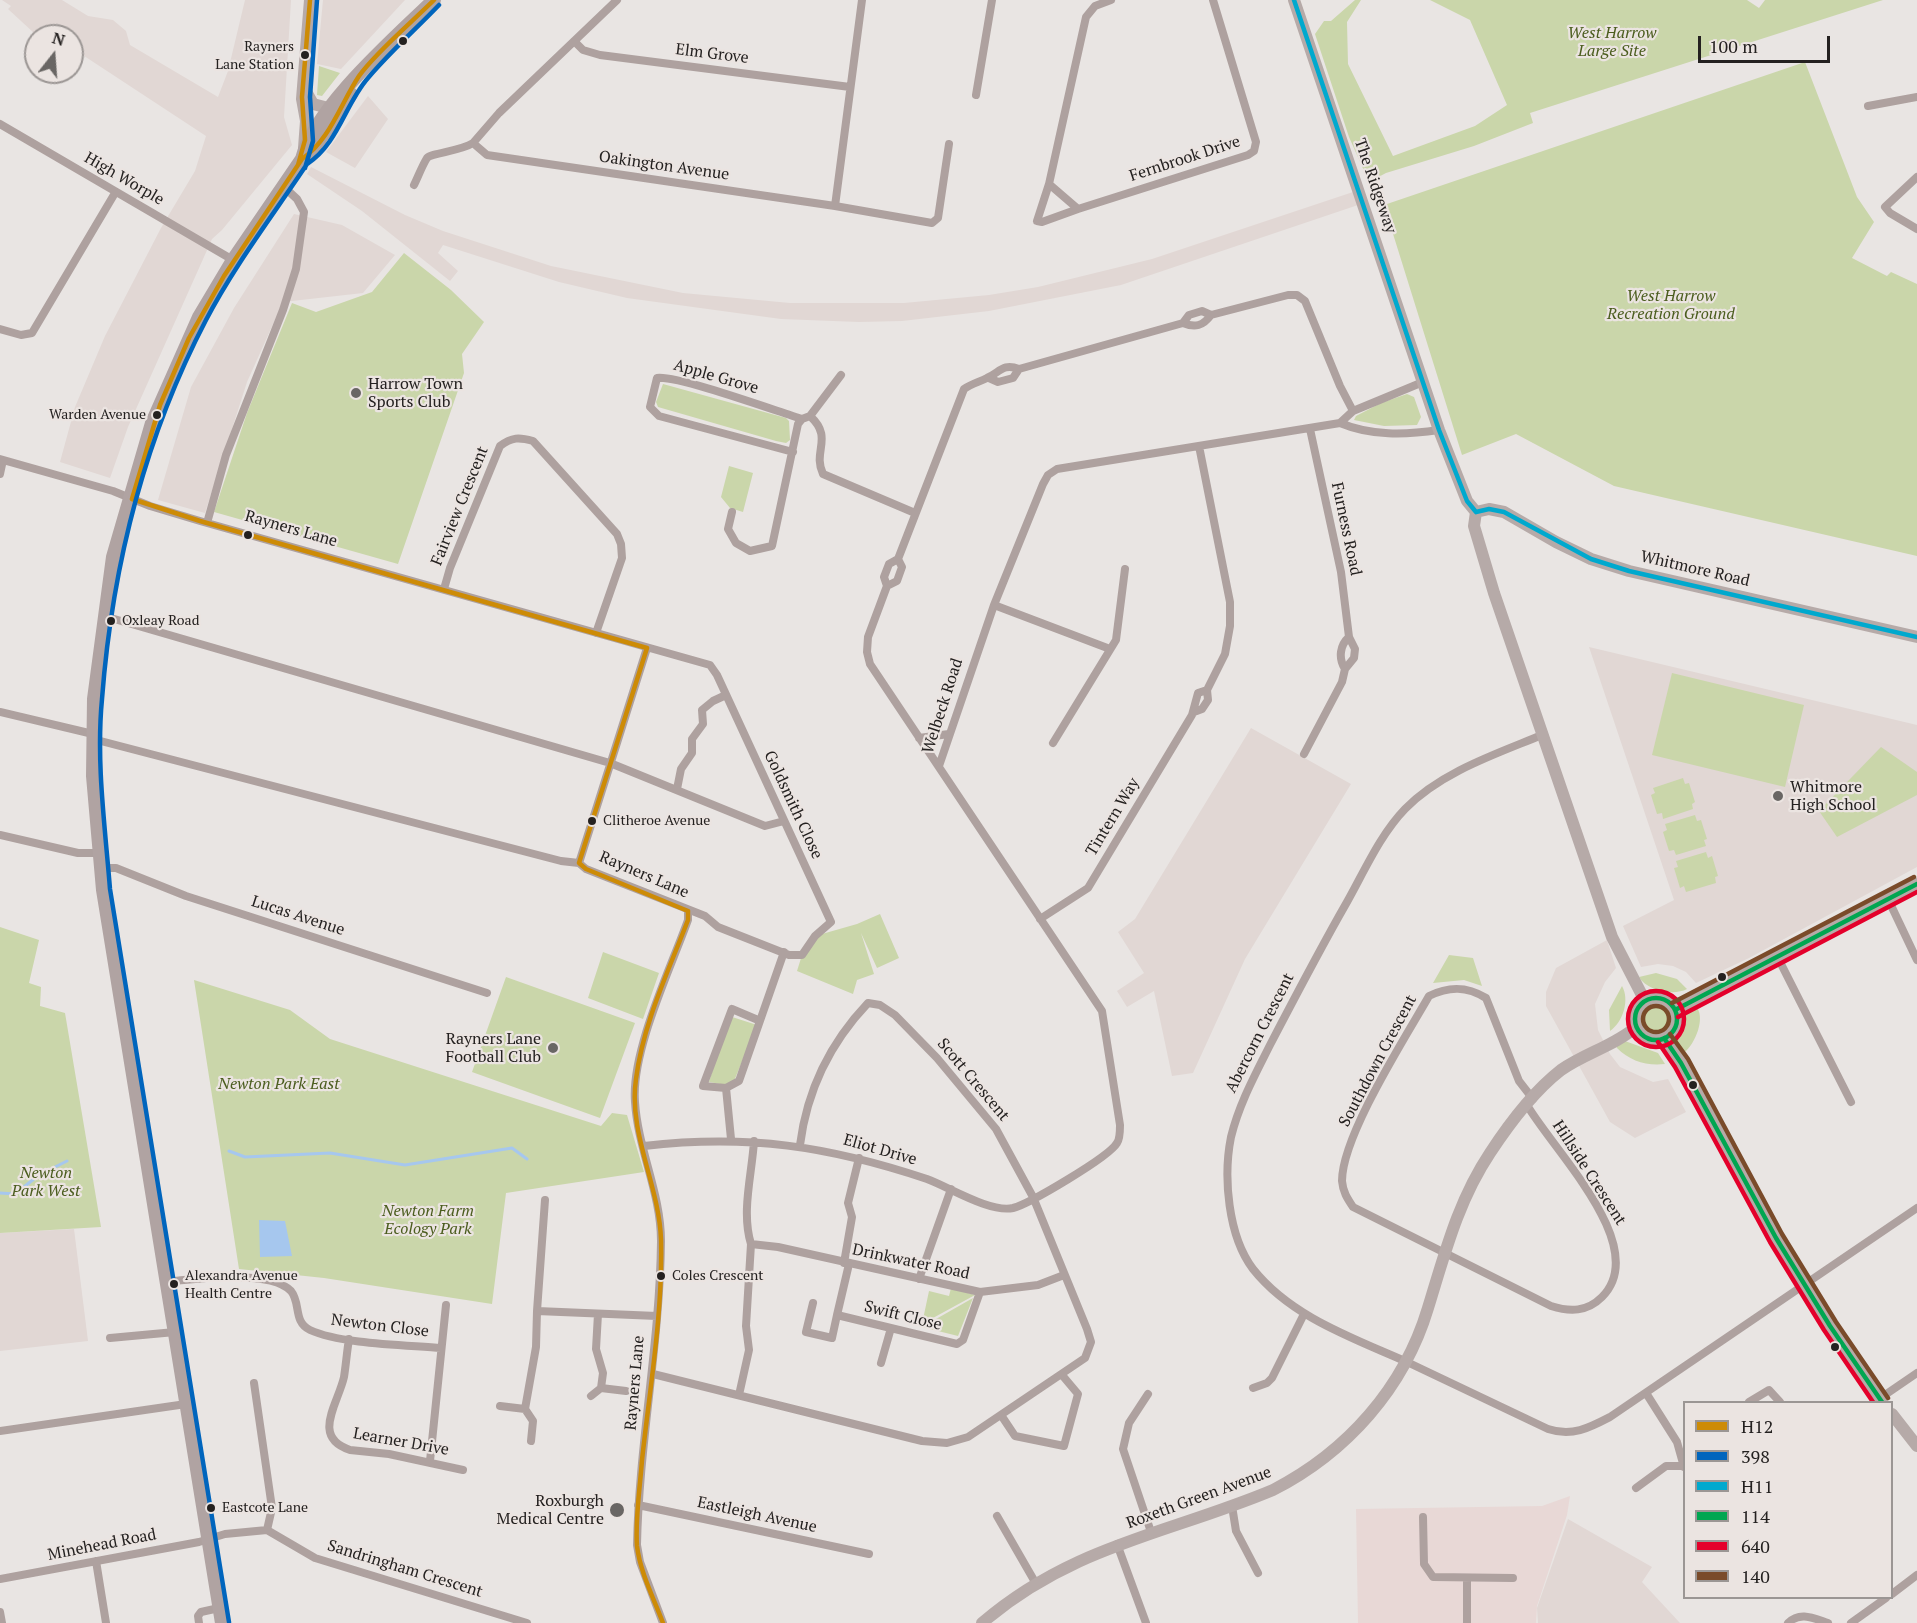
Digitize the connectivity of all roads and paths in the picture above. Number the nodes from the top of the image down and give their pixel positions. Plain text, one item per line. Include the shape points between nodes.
1 (310, 0) edge
2 (434, 0) edge
3 (617, 0) edge
4 (862, 0) edge
5 (992, 0) edge
6 (1111, 0) edge
7 (1213, 0) edge
8 (1294, 0) edge
9 (574, 41) junction
10 (360, 75) junction
11 (850, 87) junction
12 (304, 88) junction
13 (976, 95) dead end
14 (1917, 97) edge
15 (342, 106) junction
16 (1868, 106) dead end
17 (327, 110) junction
18 (0, 124) edge
19 (473, 143) junction
20 (949, 144) dead end
21 (303, 154) junction
22 (1917, 177) edge
23 (1049, 184) junction
24 (414, 185) dead end
25 (284, 187) junction
26 (116, 193) junction
27 (835, 206) junction
28 (1078, 209) junction
29 (1917, 229) edge
30 (233, 260) junction
31 (0, 329) edge
32 (841, 375) dead end
33 (1424, 382) junction
34 (1353, 411) junction
35 (806, 417) junction
36 (1340, 423) junction
37 (1310, 429) junction
38 (1439, 430) junction
39 (1199, 446) junction
40 (793, 452) junction
41 (2, 460) edge
42 (0, 474) edge
43 (132, 499) junction
44 (732, 512) dead end
45 (1476, 512) junction
46 (915, 513) junction
47 (207, 523) junction
48 (898, 559) junction
49 (1125, 569) dead end
50 (887, 586) junction
51 (444, 589) junction
52 (993, 605) junction
53 (104, 616) junction
54 (596, 633) junction
55 (1349, 637) junction
56 (1917, 637) edge
57 (647, 648) junction
58 (1110, 649) junction
59 (1345, 669) junction
60 (727, 698) junction
61 (0, 712) edge
62 (949, 734) junction
63 (1542, 735) junction
64 (93, 736) junction
65 (919, 738) junction
66 (1053, 743) dead end
67 (1304, 754) dead end
68 (610, 763) junction
69 (939, 765) junction
70 (677, 789) junction
71 (784, 821) junction
72 (0, 835) edge
73 (99, 853) junction
74 (579, 863) junction
75 (100, 868) junction
76 (1917, 884) edge
77 (1888, 899) junction
78 (688, 911) junction
79 (1040, 919) junction
80 (783, 952) junction
81 (1777, 956) junction
82 (1917, 960) edge
83 (487, 993) dead end
84 (1645, 1001) junction
85 (1675, 1010) junction
86 (758, 1020) junction
87 (1636, 1027) junction
88 (1664, 1038) junction
89 (726, 1088) junction
90 (1530, 1102) junction
91 (1851, 1102) dead end
92 (731, 1139) junction
93 (754, 1141) junction
94 (800, 1145) junction
95 (644, 1146) junction
96 (859, 1158) junction
97 (951, 1189) junction
98 (1033, 1197) junction
99 (545, 1200) dead end
100 (1917, 1208) edge
101 (751, 1244) junction
102 (1443, 1252) junction
103 (847, 1263) junction
104 (1064, 1275) junction
105 (919, 1279) junction
106 (166, 1282) junction
107 (1804, 1285) junction
108 (980, 1292) junction
109 (813, 1303) dead end
110 (446, 1305) dead end
111 (537, 1311) junction
112 (598, 1314) junction
113 (1304, 1314) junction
114 (837, 1315) junction
115 (657, 1316) junction
116 (891, 1328) junction
117 (175, 1332) junction
118 (110, 1338) dead end
119 (349, 1339) junction
120 (441, 1348) junction
121 (1406, 1361) junction
122 (881, 1363) dead end
123 (1917, 1373) edge
124 (653, 1374) junction
125 (1062, 1375) junction
126 (254, 1383) dead end
127 (601, 1388) junction
128 (1253, 1388) dead end
129 (626, 1391) dead end
130 (1646, 1393) junction
131 (1148, 1394) dead end
132 (739, 1395) junction
133 (591, 1396) dead end
134 (1751, 1401) edge
135 (1779, 1401) edge
136 (1881, 1401) edge
137 (186, 1404) junction
138 (500, 1406) dead end
139 (525, 1409) junction
140 (1001, 1415) junction
141 (1893, 1415) edge
142 (0, 1431) edge
143 (531, 1441) dead end
144 (1917, 1446) edge
145 (430, 1461) junction
146 (1683, 1463) edge
147 (1683, 1466) edge
148 (463, 1470) dead end
149 (1636, 1488) dead end
150 (638, 1505) junction
151 (1232, 1506) junction
152 (997, 1516) dead end
153 (1423, 1517) dead end
154 (267, 1530) junction
155 (1151, 1532) junction
156 (209, 1539) junction
157 (1117, 1544) junction
158 (869, 1554) dead end
159 (96, 1561) junction
160 (1258, 1573) dead end
161 (1917, 1575) edge
162 (1467, 1578) junction
163 (1513, 1578) dead end
164 (0, 1579) edge
165 (1035, 1582) junction
166 (1893, 1593) edge
167 (1885, 1599) edge
168 (219, 1608) junction
169 (0, 1612) edge
170 (997, 1618) edge
171 (2, 1623) edge
172 (106, 1623) edge
173 (199, 1623) edge
174 (222, 1623) edge
175 (527, 1623) edge
176 (663, 1623) edge
177 (982, 1623) edge
178 (1146, 1623) edge
179 (1467, 1623) edge
180 (1788, 1623) edge
181 (1828, 1623) edge
182 (1851, 1623) edge

1 - 12 street
2 - 10 main road
3 - 9 street
4 - 11 street
5 - 13 street
6 - 23 street, Fernbrook Drive via 1095,6 1086,17
7 - 28 street, Fernbrook Drive via 1256,142 1254,150
8 - 33 street, The Ridgeway
9 - 11 street, Elm Grove via 583,50 600,55
9 - 19 street
10 - 15 main road
10 - 17 main road
11 - 27 street
12 - 17 street via 312,104
12 - 21 street
14 - 16 street
15 - 17 street
15 - 21 main road via 311,153
17 - 21 main road
18 - 26 street, High Worple
19 - 24 street via 428,157
19 - 27 street, Oakington Avenue via 486,155
20 - 27 street, Oakington Avenue via 938,218 932,223
21 - 25 main road
22 - 29 street via 1885,207
23 - 28 street
23 - 28 street, Fernbrook Drive via 1036,221
25 - 30 main road
25 - 47 street via 304,212 297,269 226,455
26 - 30 street, High Worple
26 - 31 street via 32,333 21,335
30 - 43 main road via 199,317 169,381 152,423
32 - 35 street
33 - 34 street
33 - 38 street, The Ridgeway
34 - 36 street
34 - 46 street via 1305,301 1288,294 1211,315 1206,323 1193,327 1183,323 1019,369 1013,378 998,382 989,378 964,388
35 - 40 street via 798,424
35 - 40 street, Apple Grove via 683,382 657,378 654,384 650,407 658,416
35 - 46 street via 821,429 824,437 819,466 823,474
36 - 37 street, Welbeck Road
36 - 38 street, Welbeck Road via 1384,433
37 - 39 street, Welbeck Road
37 - 55 street, Furness Road via 1341,572
38 - 45 street, The Ridgeway via 1467,501
39 - 52 street, Welbeck Road via 1057,469 1048,475
39 - 79 street, Tintern Way via 1230,602 1225,654 1207,690 1206,705 1194,712 1088,888
40 - 44 street via 772,546 750,551 736,543 728,529
41 - 42 street
41 - 43 street
43 - 47 street, Rayners Lane
43 - 53 main road via 113,557
45 - 56 street, Whitmore Road via 1489,508 1504,512 1591,559 1629,570
45 - 63 street via 1477,537
46 - 48 street
47 - 51 street, Rayners Lane
48 - 50 street via 889,564
48 - 50 street via 902,567 897,581
49 - 58 street via 1118,632
50 - 65 street via 868,637 867,652 870,664
51 - 54 street, Rayners Lane
51 - 54 street, Fairview Crescent via 500,446 520,437 533,441 617,534 621,558
52 - 58 street
52 - 62 street, Welbeck Road
53 - 64 main road
53 - 68 street
54 - 57 street, Rayners Lane
55 - 59 street, Furness Road via 1340,655
55 - 59 street, Furness Road via 1355,649 1354,658
57 - 60 street, Goldsmith Close via 710,665
57 - 68 street, Rayners Lane
58 - 66 street
59 - 67 street, Furness Road
60 - 70 street via 713,701 702,710 703,724 692,739 692,756 681,769
60 - 71 street, Goldsmith Close
61 - 64 street
62 - 65 street
62 - 69 street, Welbeck Road
63 - 84 street via 1612,937
63 - 113 street, Abercorn Crescent via 1468,766 1405,809 1378,844 1240,1106 1231,1141 1229,1187 1240,1244 1251,1266 1266,1283
64 - 73 main road
64 - 74 street
65 - 69 street
68 - 70 street
68 - 74 street, Rayners Lane
69 - 79 street, Welbeck Road
70 - 71 street via 765,826
71 - 80 street, Goldsmith Close via 831,922 802,955
72 - 73 street via 78,853
73 - 75 main road
74 - 78 street, Rayners Lane
75 - 83 street, Lucas Avenue via 116,868 186,896
75 - 106 main road
76 - 77 street
77 - 81 street
77 - 82 street
78 - 80 street
78 - 95 street, Rayners Lane via 637,1066 635,1102
79 - 98 street, Welbeck Road via 1102,1011 1120,1125 1118,1142 1097,1162
80 - 86 street
81 - 85 street
81 - 91 street
84 - 85 street via 1662,999
84 - 87 street via 1636,1011
85 - 88 street via 1676,1025
86 - 89 street via 739,1081
86 - 89 street via 732,1010 703,1086
87 - 88 street via 1651,1040
87 - 90 street, Roxeth Green Avenue via 1562,1070
88 - 107 street
89 - 92 street
90 - 102 street, Roxeth Green Avenue via 1489,1154 1467,1193
90 - 102 street, Hillside Crescent via 1609,1229 1617,1263 1610,1286 1593,1305 1564,1310
90 - 102 street, Southdown Crescent via 1486,999 1460,988 1429,996 1359,1126 1342,1181 1353,1207
92 - 93 street, Eliot Drive
92 - 95 street, Eliot Drive
93 - 94 street, Eliot Drive
93 - 101 street via 749,1190
94 - 96 street, Eliot Drive
94 - 98 street, Scott Crescent via 805,1110 832,1049 867,1003 880,1005 937,1058 996,1129
95 - 115 street, Rayners Lane via 660,1210
96 - 97 street, Eliot Drive
96 - 103 street, Swift Close via 848,1203 852,1217
97 - 98 street, Eliot Drive via 995,1208 1013,1208
97 - 105 street
98 - 104 street
99 - 111 street
100 - 107 street, Abercorn Crescent
101 - 103 street, Drinkwater Road
101 - 132 street via 746,1326 749,1350
102 - 121 street, Roxeth Green Avenue via 1428,1309
103 - 105 street, Drinkwater Road
103 - 114 street, Swift Close
104 - 108 street, Drinkwater Road via 1038,1285
104 - 125 street via 1091,1342 1085,1358
105 - 108 street, Drinkwater Road
106 - 117 main road
106 - 119 street, Newton Close via 223,1276 279,1283 291,1292 299,1321 307,1329
107 - 130 street, Abercorn Crescent
107 - 136 street
108 - 116 street, Swift Close via 963,1340 957,1344
109 - 114 street via 806,1332 832,1338
110 - 120 street
111 - 112 street
111 - 139 street via 536,1347
112 - 115 street
112 - 127 street via 596,1349 603,1373
113 - 121 street, Abercorn Crescent
113 - 128 street via 1272,1378
114 - 116 street, Swift Close
115 - 124 street, Rayners Lane
116 - 122 street
117 - 118 street
117 - 137 main road
119 - 120 street, Newton Close
119 - 145 street, Learner Drive via 344,1378 329,1424 337,1446
120 - 145 street
121 - 130 street, Abercorn Crescent via 1558,1432 1576,1432 1593,1426
121 - 151 street, Roxeth Green Avenue via 1372,1413 1332,1454 1304,1474
123 - 136 street
124 - 132 street
124 - 150 street, Rayners Lane
125 - 140 street
125 - 140 street via 1078,1394 1064,1446 1015,1436
126 - 154 street via 272,1508
127 - 129 street
127 - 133 street
130 - 146 street via 1677,1442
131 - 155 street via 1129,1423 1123,1449
132 - 140 street via 922,1441 947,1443 968,1437
134 - 135 street via 1769,1390
137 - 142 street
137 - 156 main road
138 - 139 street
139 - 143 street via 533,1421
141 - 144 street
145 - 148 street, Learner Drive
147 - 149 street via 1665,1466
150 - 158 street, Eastleigh Avenue
150 - 176 street, Rayners Lane via 640,1562
151 - 155 street, Roxeth Green Avenue
151 - 160 street via 1233,1522
152 - 165 street
153 - 162 street via 1424,1564 1433,1577
154 - 156 street
154 - 175 street, Sandringham Crescent via 315,1558
155 - 157 street, Roxeth Green Avenue
156 - 159 street, Minehead Road
156 - 168 main road
157 - 165 street, Roxeth Green Avenue
157 - 178 street
159 - 164 street, Minehead Road
159 - 172 street
161 - 166 street
162 - 163 street
162 - 179 street
165 - 170 street, Roxeth Green Avenue
167 - 182 street
168 - 173 street via 201,1612
168 - 174 main road
169 - 171 street
170 - 177 street, Roxeth Green Avenue
180 - 181 street via 1801,1615

